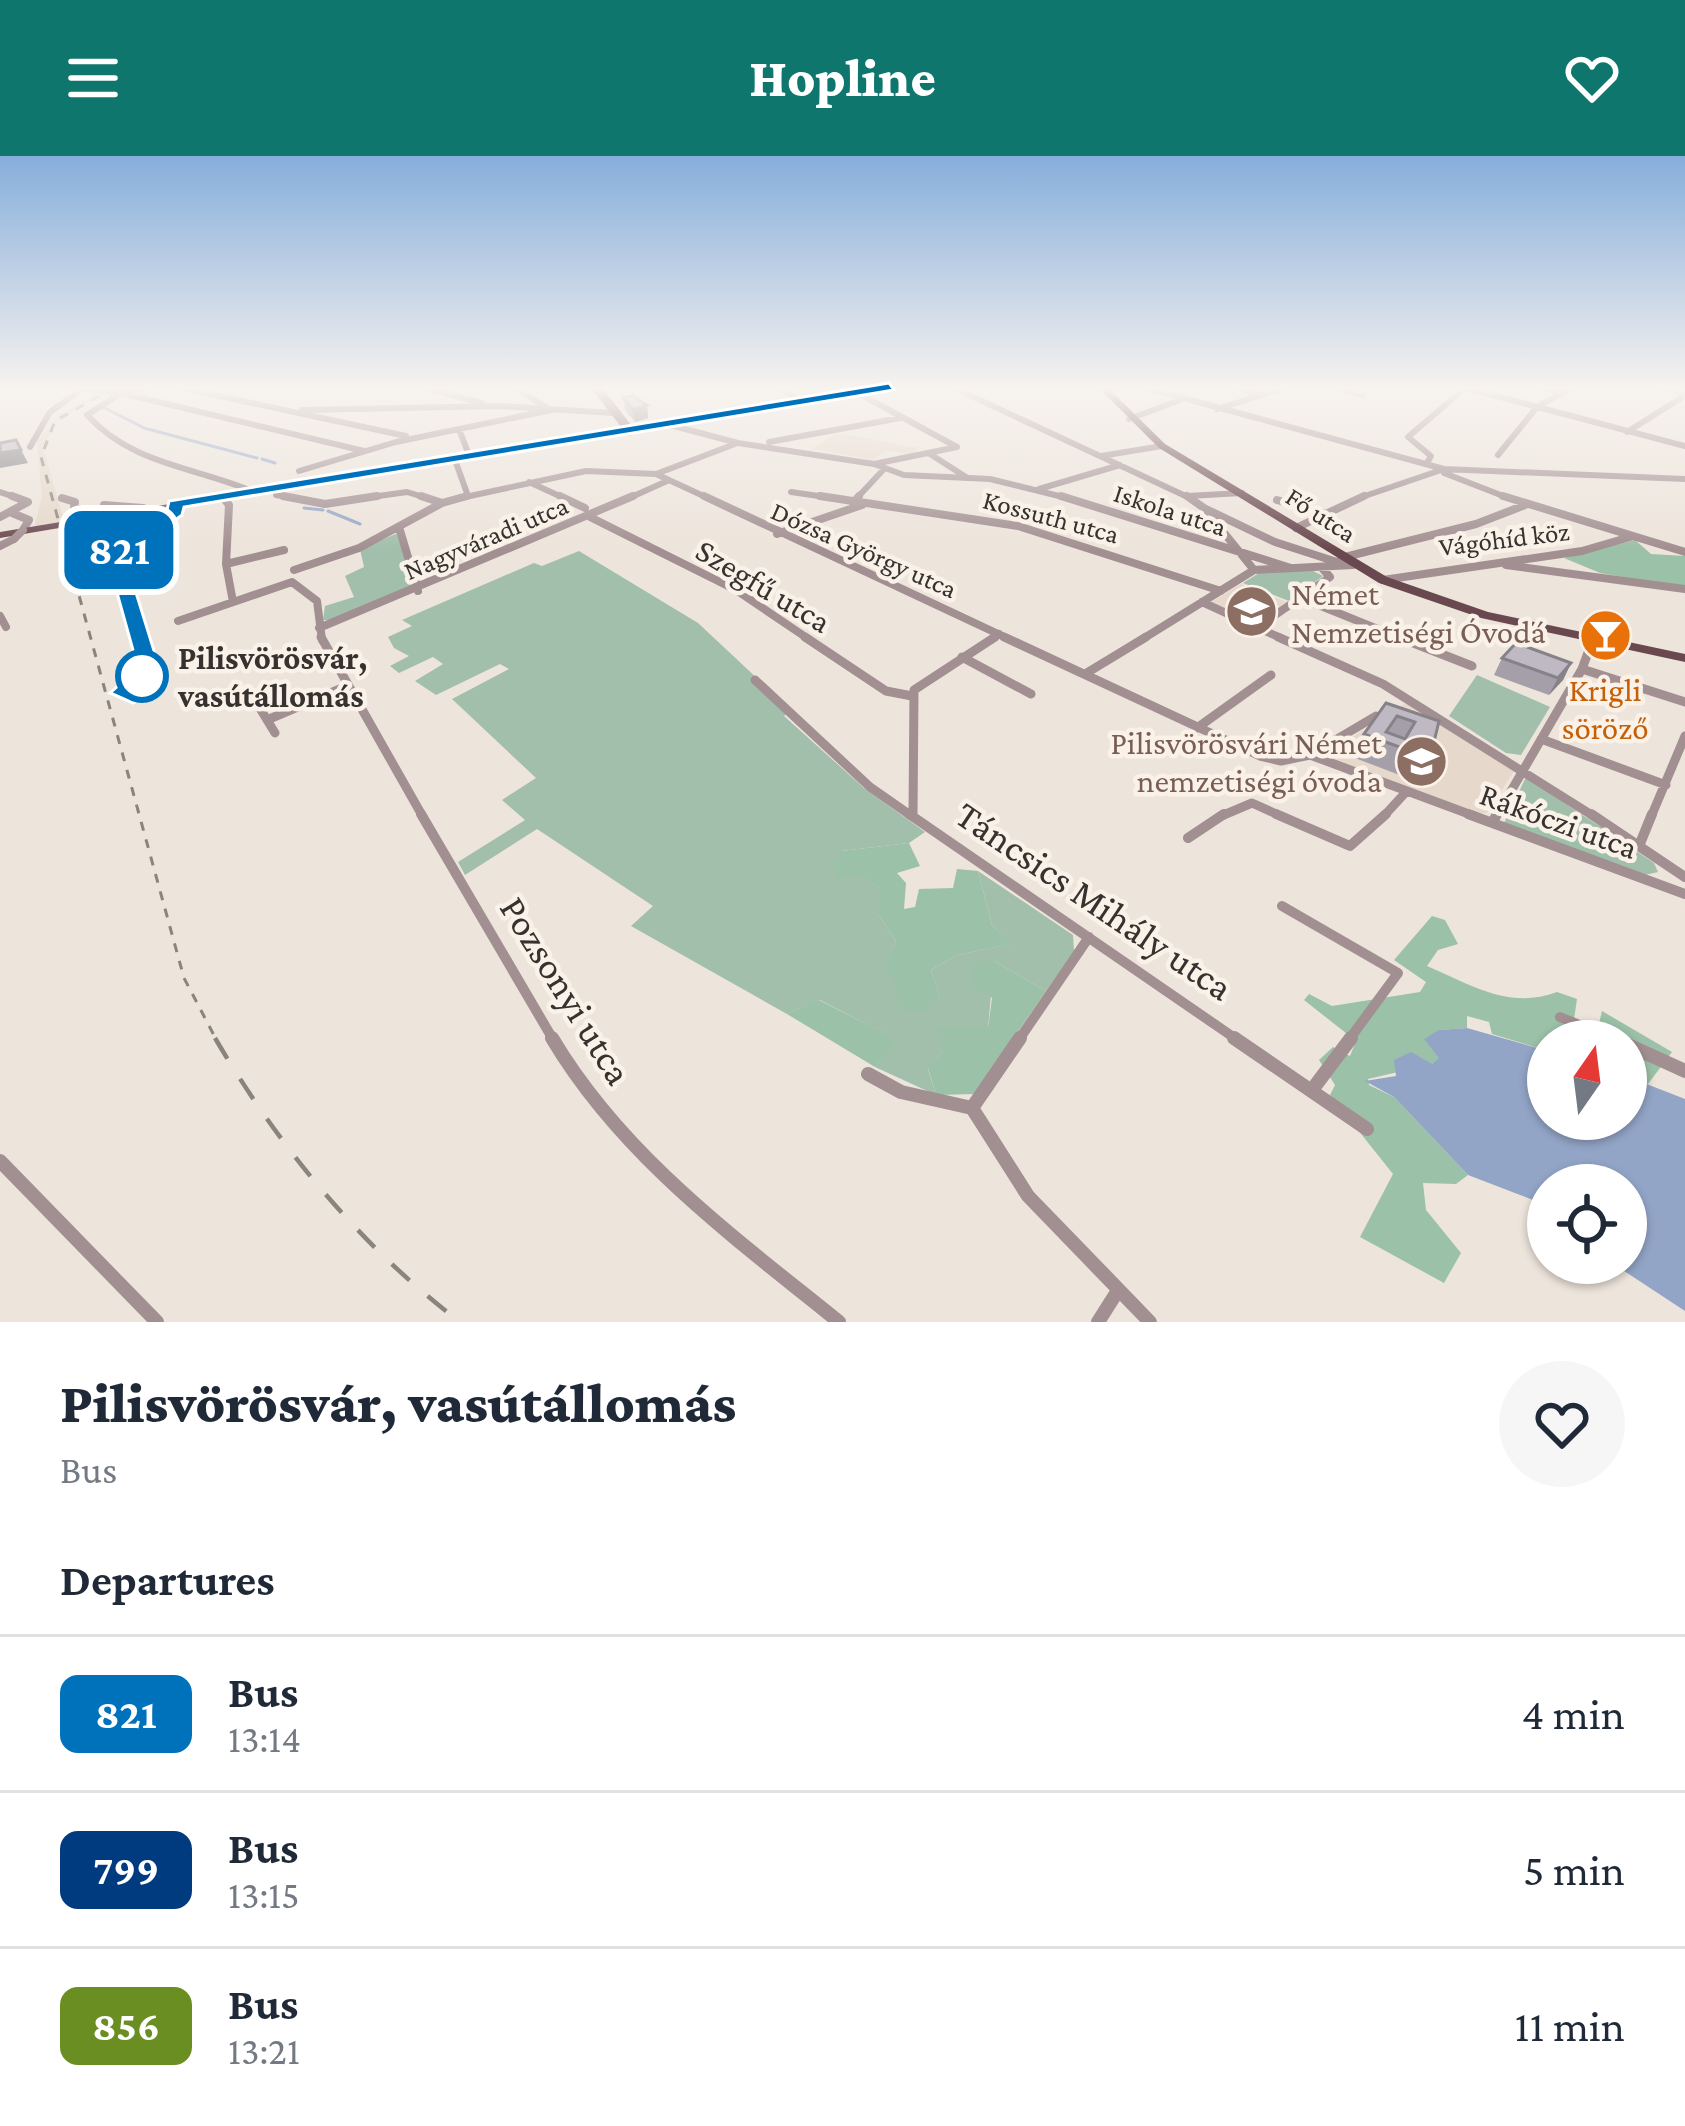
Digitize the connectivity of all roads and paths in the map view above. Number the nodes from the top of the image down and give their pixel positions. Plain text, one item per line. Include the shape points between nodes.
1 (33, 441) edge
2 (117, 441) edge
3 (324, 441) edge
4 (390, 441) edge
5 (464, 441) edge
6 (568, 441) edge
7 (732, 441) edge
8 (774, 441) edge
9 (946, 441) edge
10 (1070, 441) edge
11 (1156, 441) edge
12 (1343, 441) edge
13 (1413, 441) edge
14 (1509, 441) edge
15 (738, 443) junction
16 (1162, 446) junction
17 (30, 447) dead end
18 (364, 451) junction
19 (930, 454) junction
20 (1498, 455) dead end
21 (1101, 456) junction
22 (470, 458) junction
23 (455, 460) junction
24 (1427, 463) junction
25 (874, 464) junction
26 (1120, 464) junction
27 (884, 469) junction
28 (298, 471) dead end
29 (1444, 471) junction
30 (656, 474) junction
31 (968, 478) junction
32 (1685, 478) edge
33 (668, 481) junction
34 (530, 482) junction
35 (1038, 489) junction
36 (252, 491) junction
37 (0, 492) edge
38 (791, 492) dead end
39 (1243, 493) junction
40 (222, 496) junction
41 (275, 496) dead end
42 (468, 496) junction
43 (1187, 496) junction
44 (62, 498) dead end
45 (1277, 500) dead end
46 (75, 502) junction
47 (853, 502) junction
48 (442, 503) junction
49 (175, 504) junction
50 (865, 504) junction
51 (1525, 505) junction
52 (142, 508) dead end
53 (1204, 508) junction
54 (12, 513) junction
55 (587, 513) junction
56 (1329, 515) junction
57 (0, 517) edge
58 (117, 517) junction
59 (399, 527) junction
60 (1296, 528) junction
61 (776, 534) junction
62 (7, 537) edge
63 (1630, 537) junction
64 (0, 547) edge
65 (284, 550) dead end
66 (1685, 552) edge
67 (1236, 553) junction
68 (1346, 562) junction
69 (1495, 563) junction
70 (226, 564) junction
71 (1321, 567) junction
72 (1291, 568) junction
73 (294, 570) dead end
74 (1254, 570) junction
75 (1383, 580) junction
76 (1685, 590) edge
77 (418, 591) junction
78 (1221, 591) junction
79 (1301, 598) junction
80 (233, 602) junction
81 (1202, 602) junction
82 (0, 616) edge
83 (178, 621) dead end
84 (6, 627) dead end
85 (1258, 627) junction
86 (319, 628) junction
87 (999, 634) junction
88 (140, 638) dead end
89 (1593, 639) junction
90 (962, 657) junction
91 (1685, 658) edge
92 (1472, 666) dead end
93 (1582, 669) junction
94 (1085, 674) junction
95 (1270, 675) dead end
96 (754, 680) dead end
97 (347, 686) junction
98 (1031, 694) dead end
99 (912, 695) junction
100 (1685, 701) edge
101 (1376, 716) edge
102 (1197, 728) junction
103 (275, 734) dead end
104 (1541, 739) junction
105 (1684, 741) edge
106 (1310, 755) junction
107 (1523, 768) junction
108 (1666, 785) junction
109 (1406, 792) junction
110 (913, 816) junction
111 (1492, 824) junction
112 (1188, 838) dead end
113 (1639, 846) junction
114 (1685, 878) edge
115 (1685, 894) edge
116 (1282, 906) dead end
117 (1089, 937) junction
118 (1560, 1017) dead end
119 (1568, 1020) edge
120 (1647, 1053) edge
121 (1685, 1071) edge
122 (868, 1074) dead end
123 (1312, 1090) junction
124 (972, 1108) junction
125 (1367, 1129) dead end
126 (0, 1161) edge
127 (1117, 1292) junction
128 (157, 1322) edge
129 (839, 1322) edge
130 (1098, 1322) edge
131 (1150, 1322) edge

1 - 17 street
2 - 36 street via 178,472
3 - 18 street
4 - 18 street
5 - 22 street
6 - 22 main road
7 - 15 street, Iskola utca
8 - 15 street
9 - 19 street via 957,447
10 - 21 street
11 - 16 main road, Fő utca
12 - 24 street
13 - 24 street via 1431,456
14 - 20 street
15 - 25 street, Iskola utca
15 - 30 street
16 - 21 street
16 - 39 main road, Fő utca
18 - 28 street
19 - 25 street
19 - 31 street
21 - 26 street
22 - 23 main road
23 - 36 main road
23 - 42 street
24 - 29 street
25 - 27 street, Iskola utca
26 - 35 street
26 - 43 street
27 - 31 street, Iskola utca
27 - 47 street
29 - 32 street
29 - 51 street
29 - 56 street
30 - 33 street, Dózsa György utca
30 - 34 street, Dózsa György utca via 586,471
31 - 35 street, Iskola utca
33 - 55 street, Nagyváradi utca
33 - 61 street, Dózsa György utca
34 - 42 street, Dózsa György utca
34 - 55 street, Szegfű utca
35 - 67 street, Iskola utca
36 - 40 main road
37 - 54 street via 27,500
38 - 47 street, Kossuth utca
39 - 43 street
39 - 60 main road, Fő utca
40 - 49 main road
40 - 70 street via 229,505
41 - 48 street via 314,504 407,492
42 - 48 street, Dózsa György utca
43 - 53 street
44 - 46 street
45 - 56 street
46 - 52 street
46 - 58 street via 71,507
47 - 50 street, Kossuth utca
48 - 59 street, Dózsa György utca
49 - 58 main road
49 - 88 street via 176,512 116,557
50 - 61 street, Kossuth utca
50 - 78 street, Kossuth utca via 1018,526
51 - 63 street
51 - 68 street
53 - 67 street
53 - 68 street via 1283,545
54 - 57 street
54 - 62 street, bridge via 29,520
55 - 77 street, Nagyváradi utca
55 - 99 street, Szegfű utca via 736,590 886,691
56 - 60 street
58 - 62 main road
59 - 73 street, Dózsa György utca
59 - 77 street
60 - 68 main road, Fő utca
61 - 87 street, Dózsa György utca
62 - 64 street
63 - 66 street
63 - 69 street, Vágóhíd köz
65 - 70 street
67 - 72 street, Iskola utca
67 - 74 street
68 - 71 street
68 - 75 main road, Fő utca
69 - 75 street, Vágóhíd köz
69 - 76 street
70 - 80 street
71 - 72 street
71 - 79 street via 1330,577
72 - 74 street
74 - 78 street
75 - 89 main road, Fő utca via 1462,609
77 - 86 street, Nagyváradi utca
78 - 81 street
79 - 85 street
79 - 92 street
80 - 83 street
80 - 86 street, Pozsonyi utca via 295,583 317,601
81 - 85 street
81 - 94 street
82 - 84 street
85 - 107 street via 1383,684
86 - 97 street, Pozsonyi utca
87 - 90 street
87 - 94 street, Dózsa György utca
89 - 91 main road, Fő utca
89 - 93 street
90 - 98 street
90 - 99 street
93 - 100 street
93 - 104 street
94 - 102 street, Rákóczi utca
95 - 102 street
96 - 110 street
97 - 103 street via 264,715
97 - 129 street, Pozsonyi utca via 569,1066 621,1134
99 - 110 street, Táncsics Mihály utca
101 - 106 street
102 - 106 street, Rákóczi utca via 1269,759
104 - 107 street
104 - 108 street
105 - 108 street
106 - 109 street, Rákóczi utca
107 - 111 street
107 - 113 street
108 - 113 street
109 - 111 street, Rákóczi utca
109 - 112 street via 1350,845 1252,803
110 - 117 street, Táncsics Mihály utca
111 - 115 street, Rákóczi utca
113 - 114 street
116 - 123 street via 1398,973
117 - 123 street, Táncsics Mihály utca
117 - 124 street
118 - 119 street
120 - 121 street
122 - 124 street via 901,1092
123 - 125 street, Táncsics Mihály utca
124 - 127 street via 1016,1178
126 - 128 street
127 - 130 street
127 - 131 street

